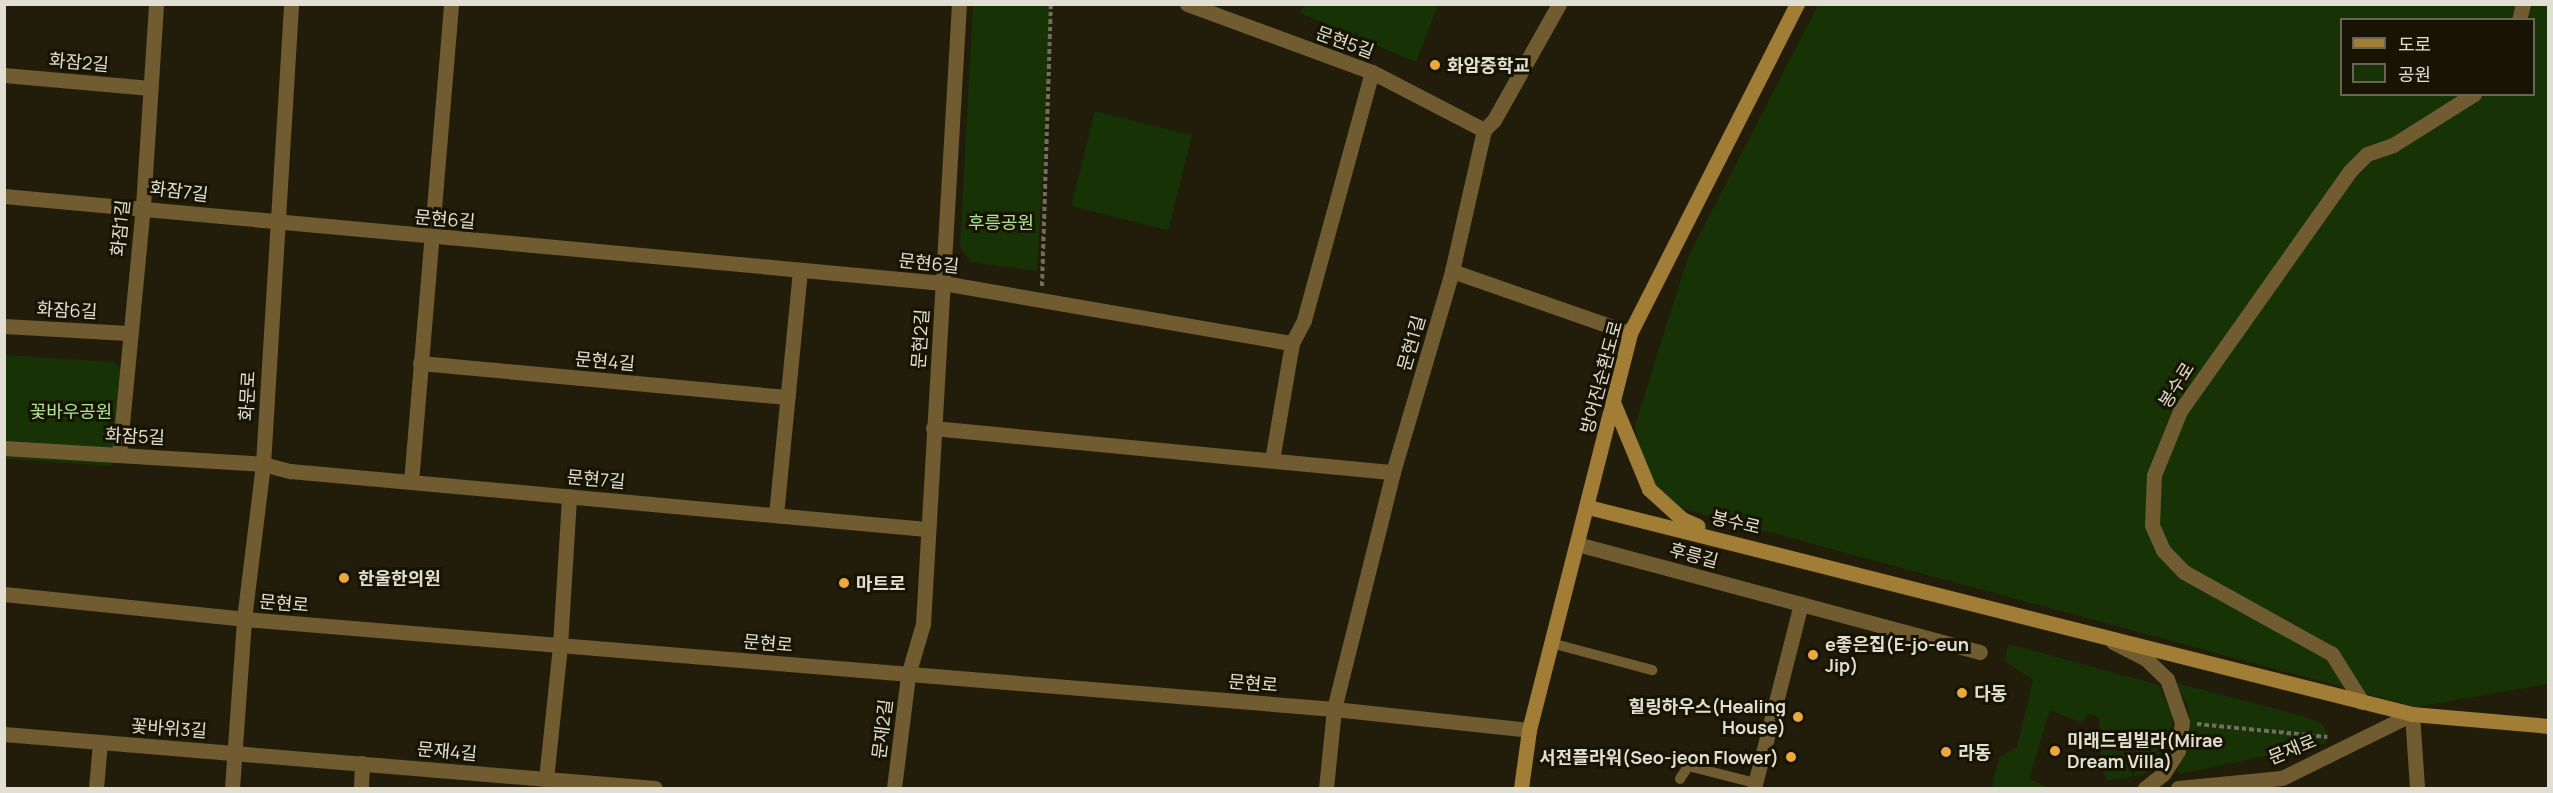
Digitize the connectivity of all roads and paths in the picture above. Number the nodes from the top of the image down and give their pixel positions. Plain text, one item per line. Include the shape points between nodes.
1 (156, 4) edge
2 (291, 4) edge
3 (451, 4) edge
4 (958, 4) edge
5 (1051, 4) edge
6 (1187, 4) edge
7 (1559, 4) edge
8 (1797, 4) edge
9 (1372, 72) junction
10 (4, 75) edge
11 (150, 88) junction
12 (2471, 96) edge
13 (1484, 130) junction
14 (4, 196) edge
15 (143, 206) junction
16 (277, 223) junction
17 (429, 237) junction
18 (800, 270) junction
19 (1452, 271) junction
20 (943, 283) junction
21 (1042, 300) junction
22 (4, 326) edge
23 (128, 333) junction
24 (1630, 333) junction
25 (1292, 343) junction
26 (420, 363) junction
27 (787, 397) junction
28 (1613, 402) junction
29 (933, 428) junction
30 (4, 448) edge
31 (119, 455) junction
32 (1272, 460) junction
33 (263, 464) junction
34 (1393, 472) junction
35 (411, 482) junction
36 (569, 496) junction
37 (1588, 507) junction
38 (776, 515) junction
39 (926, 529) junction
40 (1736, 542) junction
41 (1577, 544) junction
42 (4, 594) edge
43 (1801, 604) junction
44 (244, 619) junction
45 (2096, 634) junction
46 (1551, 643) junction
47 (560, 645) junction
48 (1980, 652) dead end
49 (1653, 670) dead end
50 (908, 675) junction
51 (2362, 702) junction
52 (1334, 709) junction
53 (2412, 714) junction
54 (2182, 722) junction
55 (2548, 726) edge
56 (1529, 730) junction
57 (4, 734) edge
58 (2360, 740) junction
59 (99, 742) junction
60 (235, 752) junction
61 (362, 763) junction
62 (546, 779) junction
63 (1680, 779) dead end
64 (1755, 786) edge
65 (96, 789) edge
66 (232, 789) edge
67 (361, 789) edge
68 (655, 789) edge
69 (894, 789) edge
70 (1326, 789) edge
71 (1521, 789) edge
72 (2145, 789) edge
73 (2178, 789) edge
74 (2417, 789) edge

1 - 11 street, 화잠1길
2 - 16 street, 화문로
3 - 17 street
4 - 20 street, 문현2길
5 - 21 path
6 - 9 street, 문현5길
7 - 13 street, 문현1길 via 1494,120
8 - 24 main road, 방어진순환도로
9 - 13 street, 문현5길
9 - 25 street via 1304,320
10 - 11 street, 화잠2길
11 - 15 street, 화잠1길
12 - 51 street, 봉수로 via 2392,145 2367,154 2350,171 2180,411 2154,475 2152,525 2163,550 2184,572 2332,654
13 - 19 street, 문현1길
14 - 15 street, 화잠7길
15 - 16 street, 화잠7길
15 - 23 street, 화잠1길
16 - 17 street, 문현6길
16 - 33 street, 화문로
17 - 18 street, 문현6길
17 - 26 street
18 - 20 street, 문현6길
18 - 27 street
19 - 24 street
19 - 34 street, 문현1길
20 - 21 street, 문현6길
20 - 29 street, 문현2길
21 - 25 street, 문현6길
22 - 23 street, 화잠6길
23 - 31 street, 화잠1길
24 - 28 main road, 방어진순환도로
25 - 32 street
26 - 27 street, 문현4길
26 - 35 street
27 - 38 street
28 - 37 main road, 방어진순환도로
28 - 40 main road via 1649,489 1682,519
29 - 32 street
29 - 39 street, 문현2길
30 - 31 street, 화잠5길
31 - 33 street, 화잠5길
32 - 34 street
33 - 35 street, 문현7길 via 290,471
33 - 44 street, 화문로
34 - 52 street, 문현1길
35 - 36 street, 문현7길
36 - 38 street, 문현7길
36 - 47 street
37 - 40 main road, 봉수로
37 - 41 main road, 방어진순환도로
38 - 39 street, 문현7길
39 - 50 street, 문현2길 via 923,624
40 - 45 main road, 봉수로
41 - 43 street, 후릉길
41 - 46 main road, 방어진순환도로
42 - 44 street, 문현로
43 - 48 street, 후릉길
43 - 64 street
44 - 47 street, 문현로
44 - 60 street, 화문로
45 - 51 main road, 봉수로
45 - 54 street via 2145,658 2167,680
46 - 49 lane
46 - 56 main road, 방어진순환도로
47 - 50 street, 문현로
47 - 62 street
50 - 52 street, 문현로
50 - 69 street, 문재2길
51 - 53 main road, 봉수로
52 - 56 street, 문현로
52 - 70 street, 문현1길
53 - 55 main road, 봉수로
53 - 58 street, 문재로
53 - 74 street
54 - 58 path
54 - 72 street via 2178,751 2163,774
56 - 71 main road, 방어진순환도로
57 - 59 street, 꽃바위3길
58 - 73 street, 문재로 via 2282,778
59 - 60 street, 꽃바위3길
59 - 65 street
60 - 61 street, 문재4길
60 - 66 street, 화문로
61 - 62 street, 문재4길
61 - 67 street
62 - 68 street, 문재4길
63 - 64 lane via 1688,766

